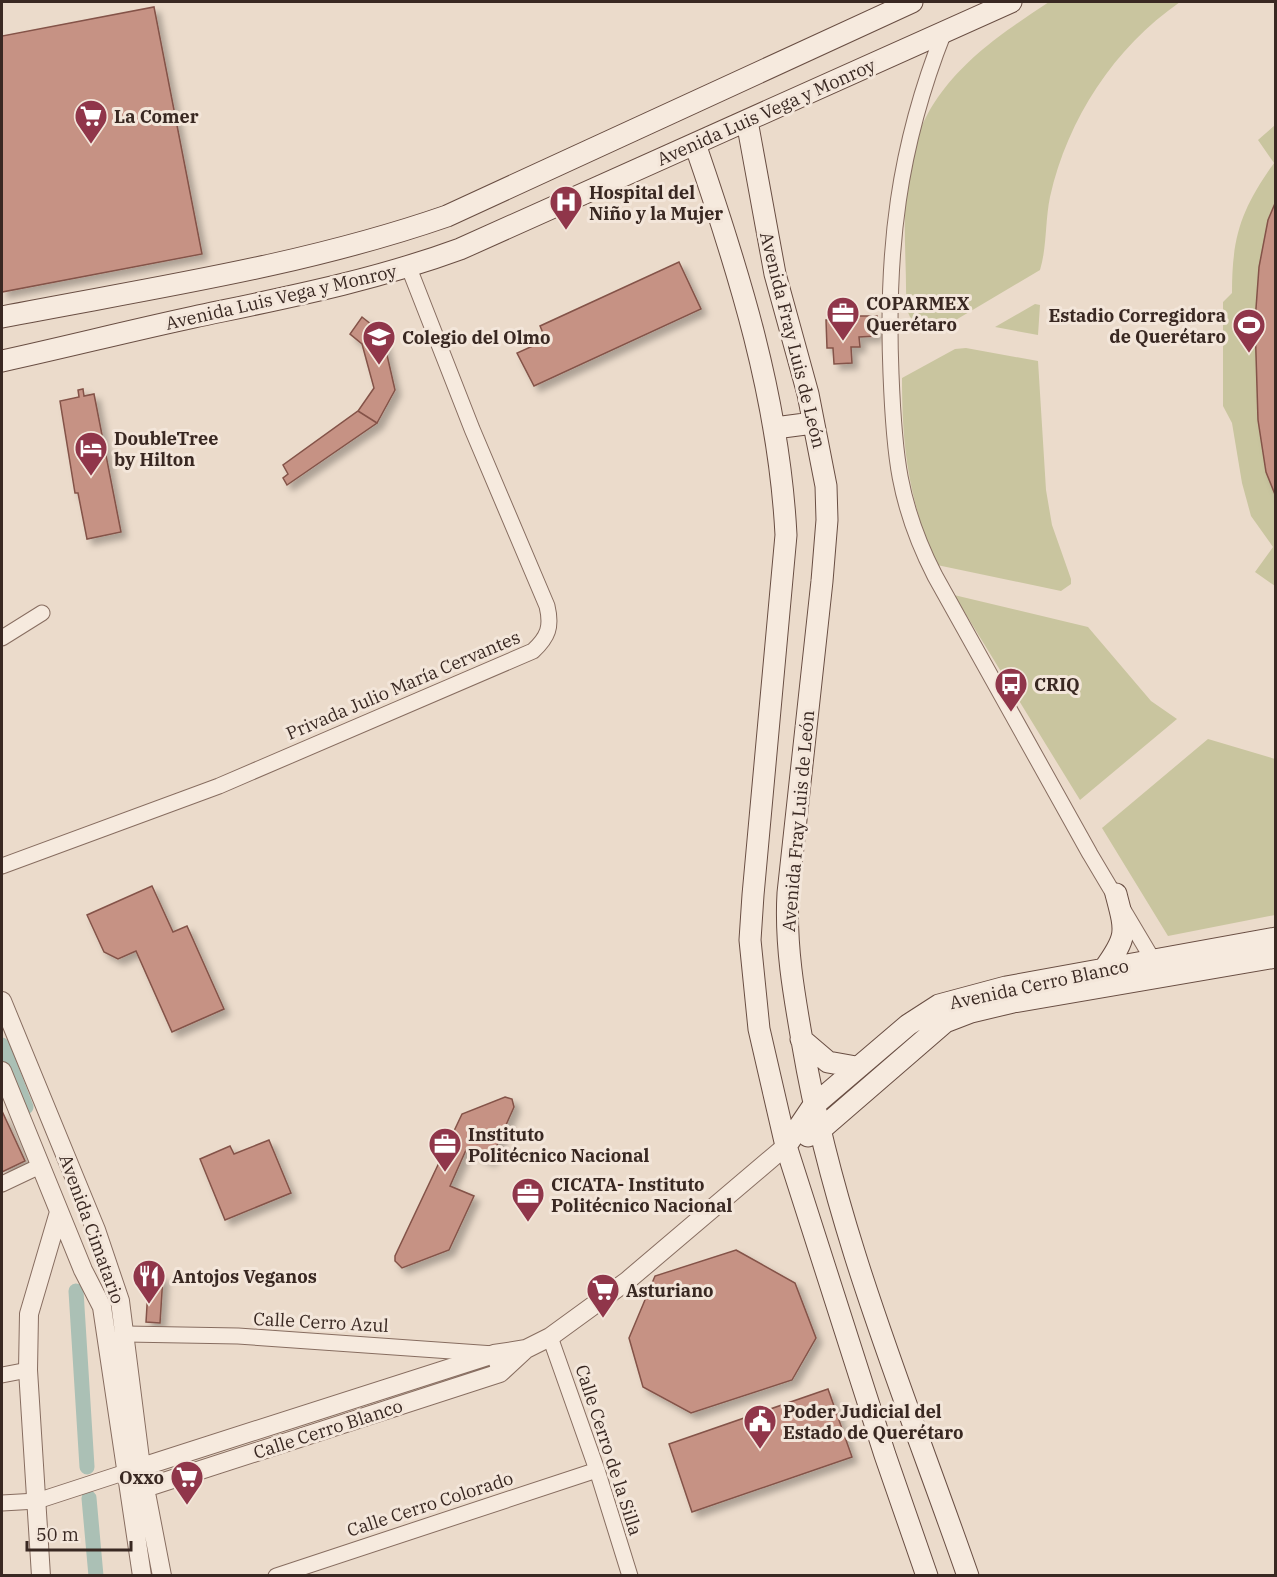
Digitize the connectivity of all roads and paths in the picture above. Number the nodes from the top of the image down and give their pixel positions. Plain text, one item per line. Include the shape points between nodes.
1 (912, 2) edge
2 (1011, 2) edge
3 (944, 32) junction
4 (747, 121) junction
5 (695, 144) junction
6 (447, 216) junction
7 (460, 249) junction
8 (409, 268) junction
9 (2, 317) edge
10 (2, 361) edge
11 (813, 423) junction
12 (775, 428) junction
13 (42, 613) dead end
14 (2, 638) edge
15 (2, 866) edge
16 (1116, 894) junction
17 (1275, 938) edge
18 (1275, 957) edge
19 (1153, 960) junction
20 (1104, 969) junction
21 (2, 1002) edge
22 (801, 1039) junction
23 (856, 1067) junction
24 (2, 1071) edge
25 (5, 1090) edge
26 (813, 1106) junction
27 (819, 1131) junction
28 (786, 1146) junction
29 (40, 1166) junction
30 (2, 1184) edge
31 (59, 1212) junction
32 (120, 1301) junction
33 (102, 1307) junction
34 (126, 1334) junction
35 (550, 1338) junction
36 (526, 1349) junction
37 (494, 1354) junction
38 (28, 1370) junction
39 (500, 1373) junction
40 (2, 1375) edge
41 (134, 1469) junction
42 (597, 1470) junction
43 (145, 1488) junction
44 (36, 1501) junction
45 (2, 1503) edge
46 (146, 1539) junction
47 (41, 1575) edge
48 (142, 1575) edge
49 (162, 1575) edge
50 (276, 1575) edge
51 (630, 1575) edge
52 (927, 1575) edge
53 (968, 1575) edge

1 - 6 main road, Avenida Luis Vega y Monroy
2 - 3 main road, Avenida Luis Vega y Monroy
3 - 4 main road, Avenida Luis Vega y Monroy
3 - 16 street via 918,107 893,231 888,331 895,456 918,543
4 - 5 main road, Avenida Luis Vega y Monroy
4 - 11 main road, Avenida Fray Luis de León via 775,274
5 - 7 main road, Avenida Luis Vega y Monroy
5 - 12 main road, Avenida Fray Luis de León via 759,346
6 - 7 main road via 443,237 447,244
6 - 9 main road, Avenida Luis Vega y Monroy via 314,256
7 - 8 main road, Avenida Luis Vega y Monroy
8 - 10 main road, Avenida Luis Vega y Monroy via 293,298
8 - 15 street, Privada Julio María Cervantes via 547,606 548,634 533,651 219,786
11 - 12 main road
11 - 22 main road, Avenida Fray Luis de León via 826,486 827,520 787,918 789,963
12 - 28 main road, Avenida Fray Luis de León via 786,535 750,940 759,1029
13 - 14 street
16 - 19 street
16 - 20 main road via 1124,936
17 - 19 main road, Avenida Cerro Blanco
18 - 27 main road, Avenida Cerro Blanco via 971,1012 945,1022
19 - 20 main road, Avenida Cerro Blanco
20 - 23 main road, Avenida Cerro Blanco via 962,996 939,1005
21 - 32 street, Avenida Cimatario via 96,1230
22 - 23 main road via 828,1062
22 - 26 main road, Avenida Fray Luis de León
23 - 26 main road, Avenida Cerro Blanco
24 - 25 street, Avenida Cimatario
25 - 29 street, Avenida Cimatario
26 - 27 main road, Avenida Fray Luis de León
26 - 28 main road, Avenida Cerro Blanco
27 - 28 main road, Avenida Cerro Blanco
27 - 53 main road, Avenida Fray Luis de León via 855,1256
28 - 35 street, Calle Cerro Blanco via 627,1281
28 - 52 main road, Avenida Fray Luis de León
29 - 30 street
29 - 31 street, Avenida Cimatario
31 - 33 street, Avenida Cimatario
31 - 38 street via 29,1314
32 - 33 street
32 - 34 street, Avenida Cimatario
33 - 41 street, Avenida Cimatario
34 - 37 street, Calle Cerro Azul via 238,1336
34 - 41 street, Avenida Cimatario
35 - 36 street, Calle Cerro Blanco
35 - 42 street, Calle Cerro de la Silla
36 - 37 street, Calle Cerro Blanco
36 - 39 street, Calle Cerro Blanco
37 - 39 street
37 - 41 street, Calle Cerro Blanco
38 - 40 street
38 - 44 street
39 - 43 street, Calle Cerro Blanco
41 - 43 street
41 - 44 street, Calle Cerro Blanco
41 - 46 street
42 - 50 street, Calle Cerro Colorado
42 - 51 street, Calle Cerro de la Silla
43 - 46 street
44 - 45 street, Calle Cerro Blanco
44 - 47 street
46 - 48 street
46 - 49 street

